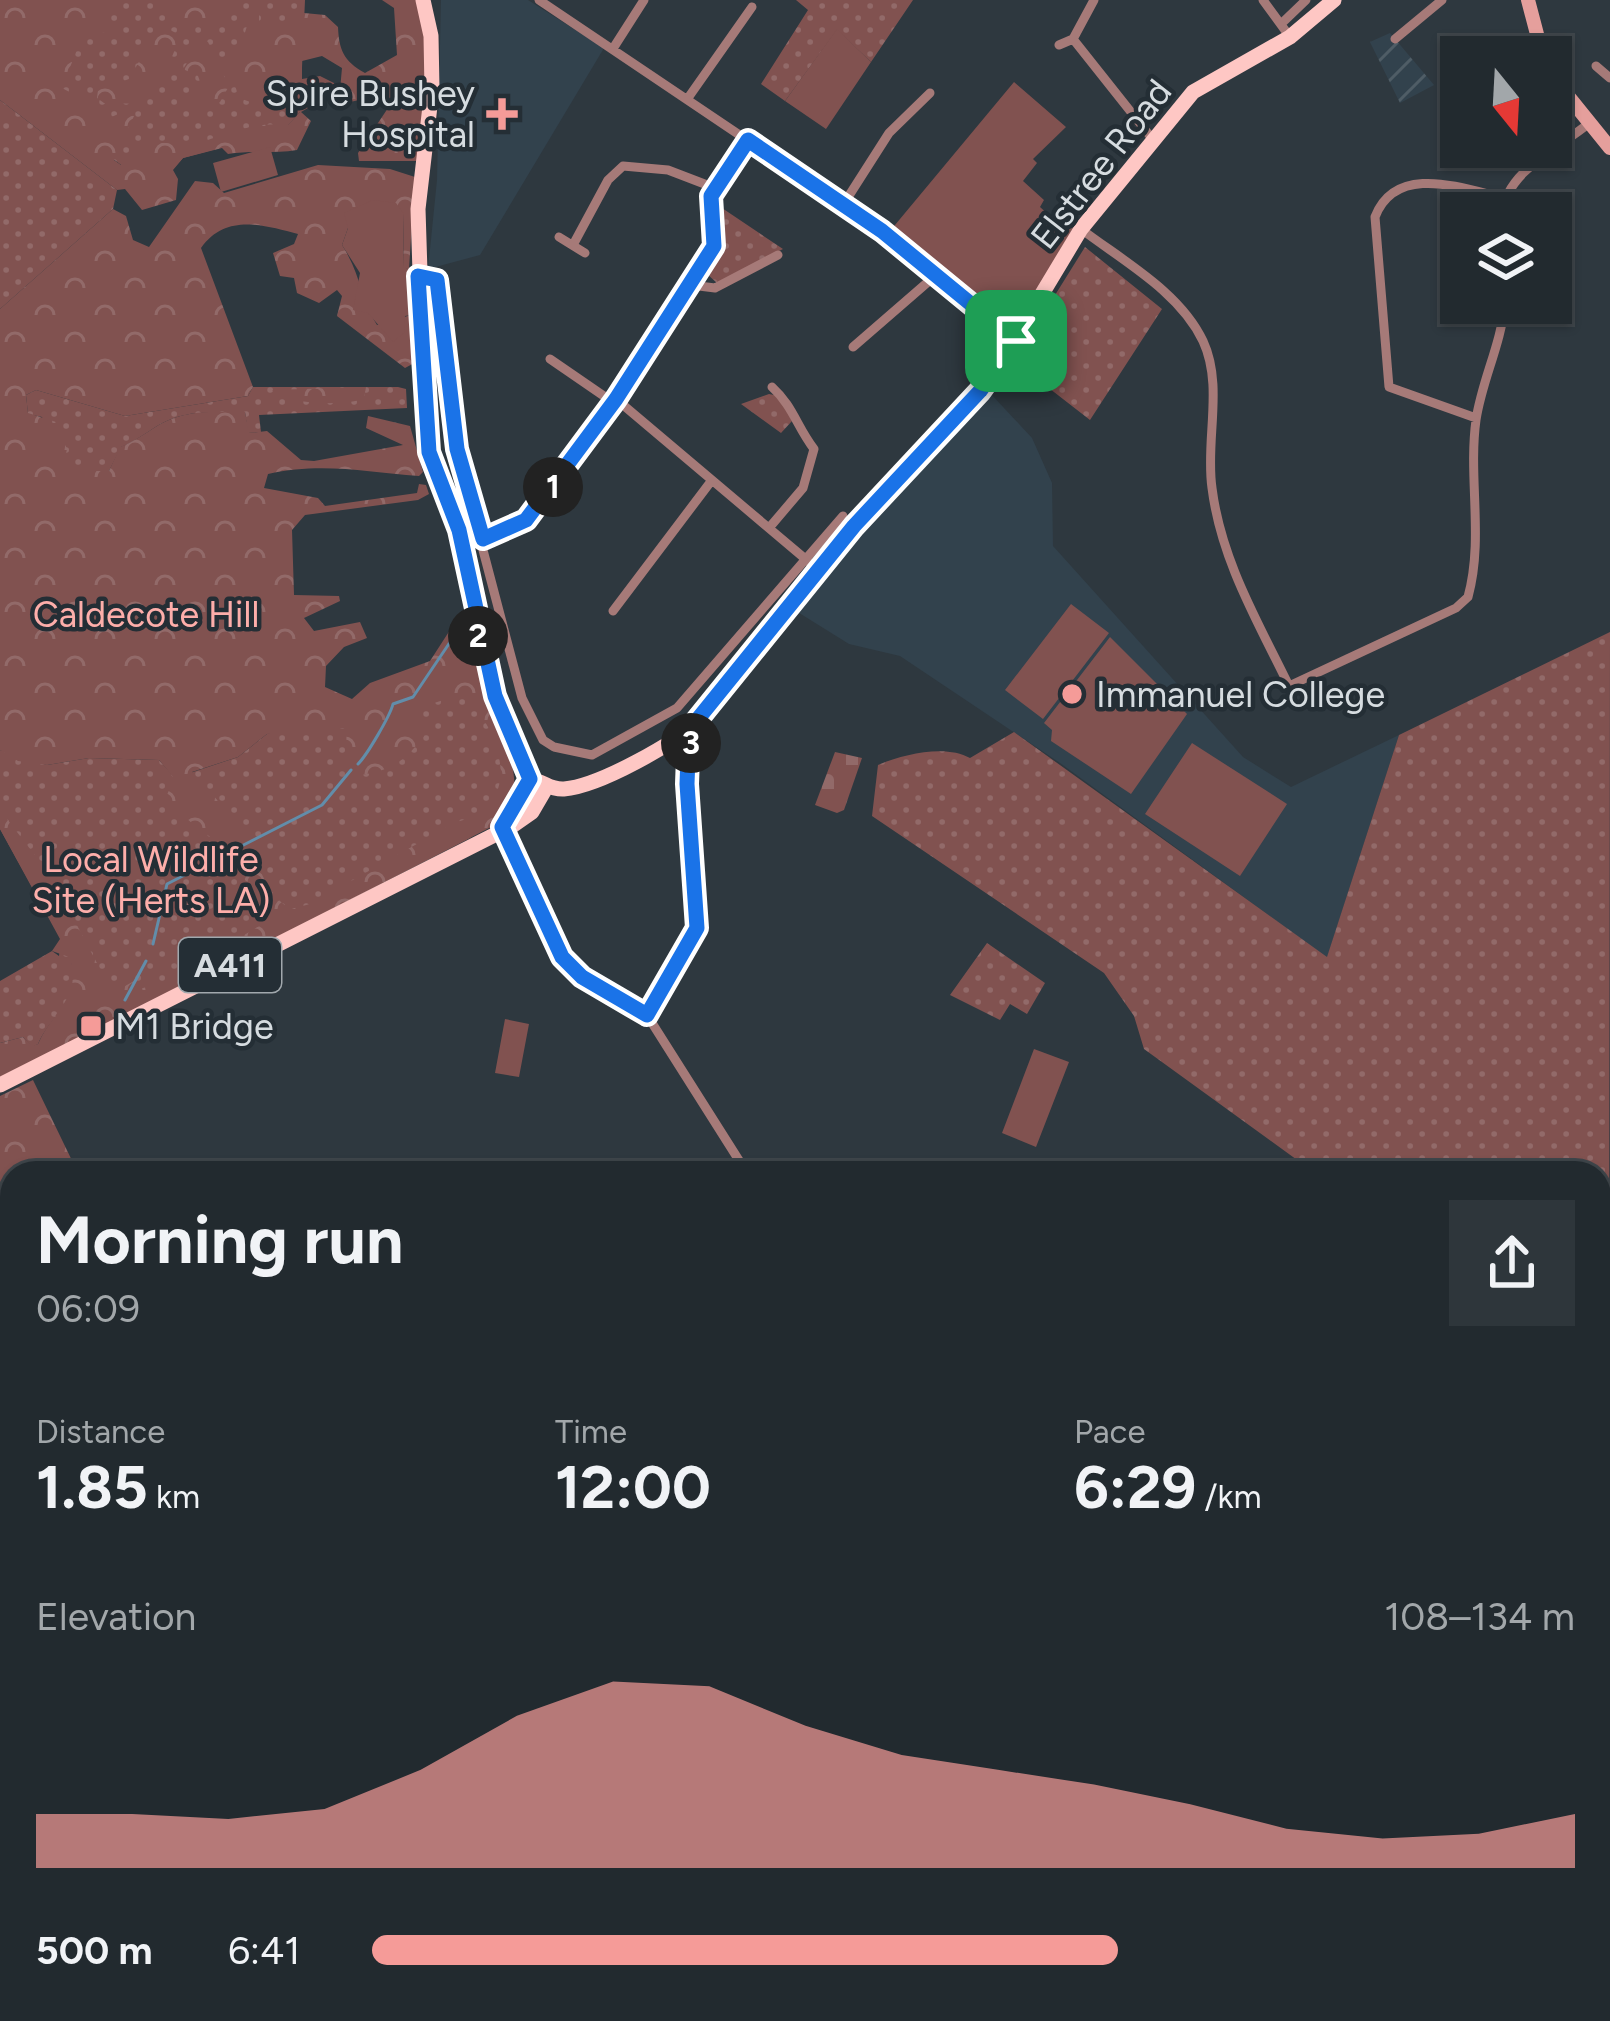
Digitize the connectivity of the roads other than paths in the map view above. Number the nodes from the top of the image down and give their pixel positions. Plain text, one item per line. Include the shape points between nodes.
1 (423, 0) edge
2 (539, 0) edge
3 (644, 0) edge
4 (1094, 0) edge
5 (1263, 0) edge
6 (1306, 0) edge
7 (1334, 0) edge
8 (1442, 0) edge
9 (1528, 0) edge
10 (752, 7) dead end
11 (1286, 30) junction
12 (1537, 36) edge
13 (1073, 39) junction
14 (1395, 39) dead end
15 (1059, 45) dead end
16 (614, 47) junction
17 (1596, 67) dead end
18 (1610, 78) edge
19 (930, 92) dead end
20 (688, 98) junction
21 (1572, 103) edge
22 (1588, 124) junction
23 (748, 140) junction
24 (1154, 140) junction
25 (1610, 148) edge
26 (715, 188) junction
27 (1463, 192) edge
28 (1508, 192) edge
29 (843, 205) junction
30 (1082, 229) junction
31 (559, 237) dead end
32 (573, 245) junction
33 (586, 253) dead end
34 (778, 255) dead end
35 (936, 275) junction
36 (418, 276) junction
37 (691, 286) junction
38 (1502, 324) edge
39 (1016, 341) junction
40 (853, 347) dead end
41 (550, 359) dead end
42 (772, 386) dead end
43 (615, 401) junction
44 (1476, 418) junction
45 (712, 480) junction
46 (843, 516) dead end
47 (770, 528) junction
48 (483, 539) junction
49 (463, 545) junction
50 (812, 564) junction
51 (613, 611) dead end
52 (689, 730) junction
53 (534, 791) junction
54 (502, 827) junction
55 (647, 1015) junction
56 (0, 1085) edge
57 (739, 1161) edge

1 - 36 main road via 432,92
2 - 16 street
3 - 16 street
4 - 13 street
5 - 11 street
6 - 11 street
7 - 11 main road, Elstree Road
8 - 14 street
9 - 12 street
10 - 20 street
11 - 24 main road, Elstree Road via 1205,82
13 - 15 street
13 - 24 street
16 - 20 street
17 - 18 street
19 - 29 street via 889,133
20 - 23 street
21 - 22 street
22 - 25 street
22 - 28 street
23 - 26 street
23 - 29 street
24 - 30 main road, Elstree Road
26 - 32 street via 668,170 623,166
26 - 37 street via 716,237
27 - 44 street via 1408,184 1386,196 1375,217 1389,387
29 - 35 street
30 - 39 main road, Elstree Road
30 - 44 street via 1176,304 1203,340 1213,376 1210,473 1218,520 1229,562 1289,686 1468,597
31 - 32 street
32 - 33 street
34 - 37 street via 715,288
35 - 39 street
35 - 40 street
36 - 48 street via 437,280 457,449
36 - 49 main road via 429,452
37 - 43 street
38 - 44 street
39 - 50 main road, Elstree Road via 980,391
41 - 43 street
42 - 47 street via 814,449 802,488
43 - 45 street
43 - 48 street via 526,520
45 - 47 street
45 - 51 street
46 - 50 street
47 - 50 street
48 - 49 street
48 - 50 street via 532,723 554,748 578,755 605,750 677,709
49 - 53 main road via 495,696
50 - 52 main road, Elstree Road
52 - 53 main road, Elstree Road via 591,782
52 - 55 street via 697,928
53 - 54 main road
54 - 55 street via 562,957
54 - 56 main road, A411
55 - 57 street

